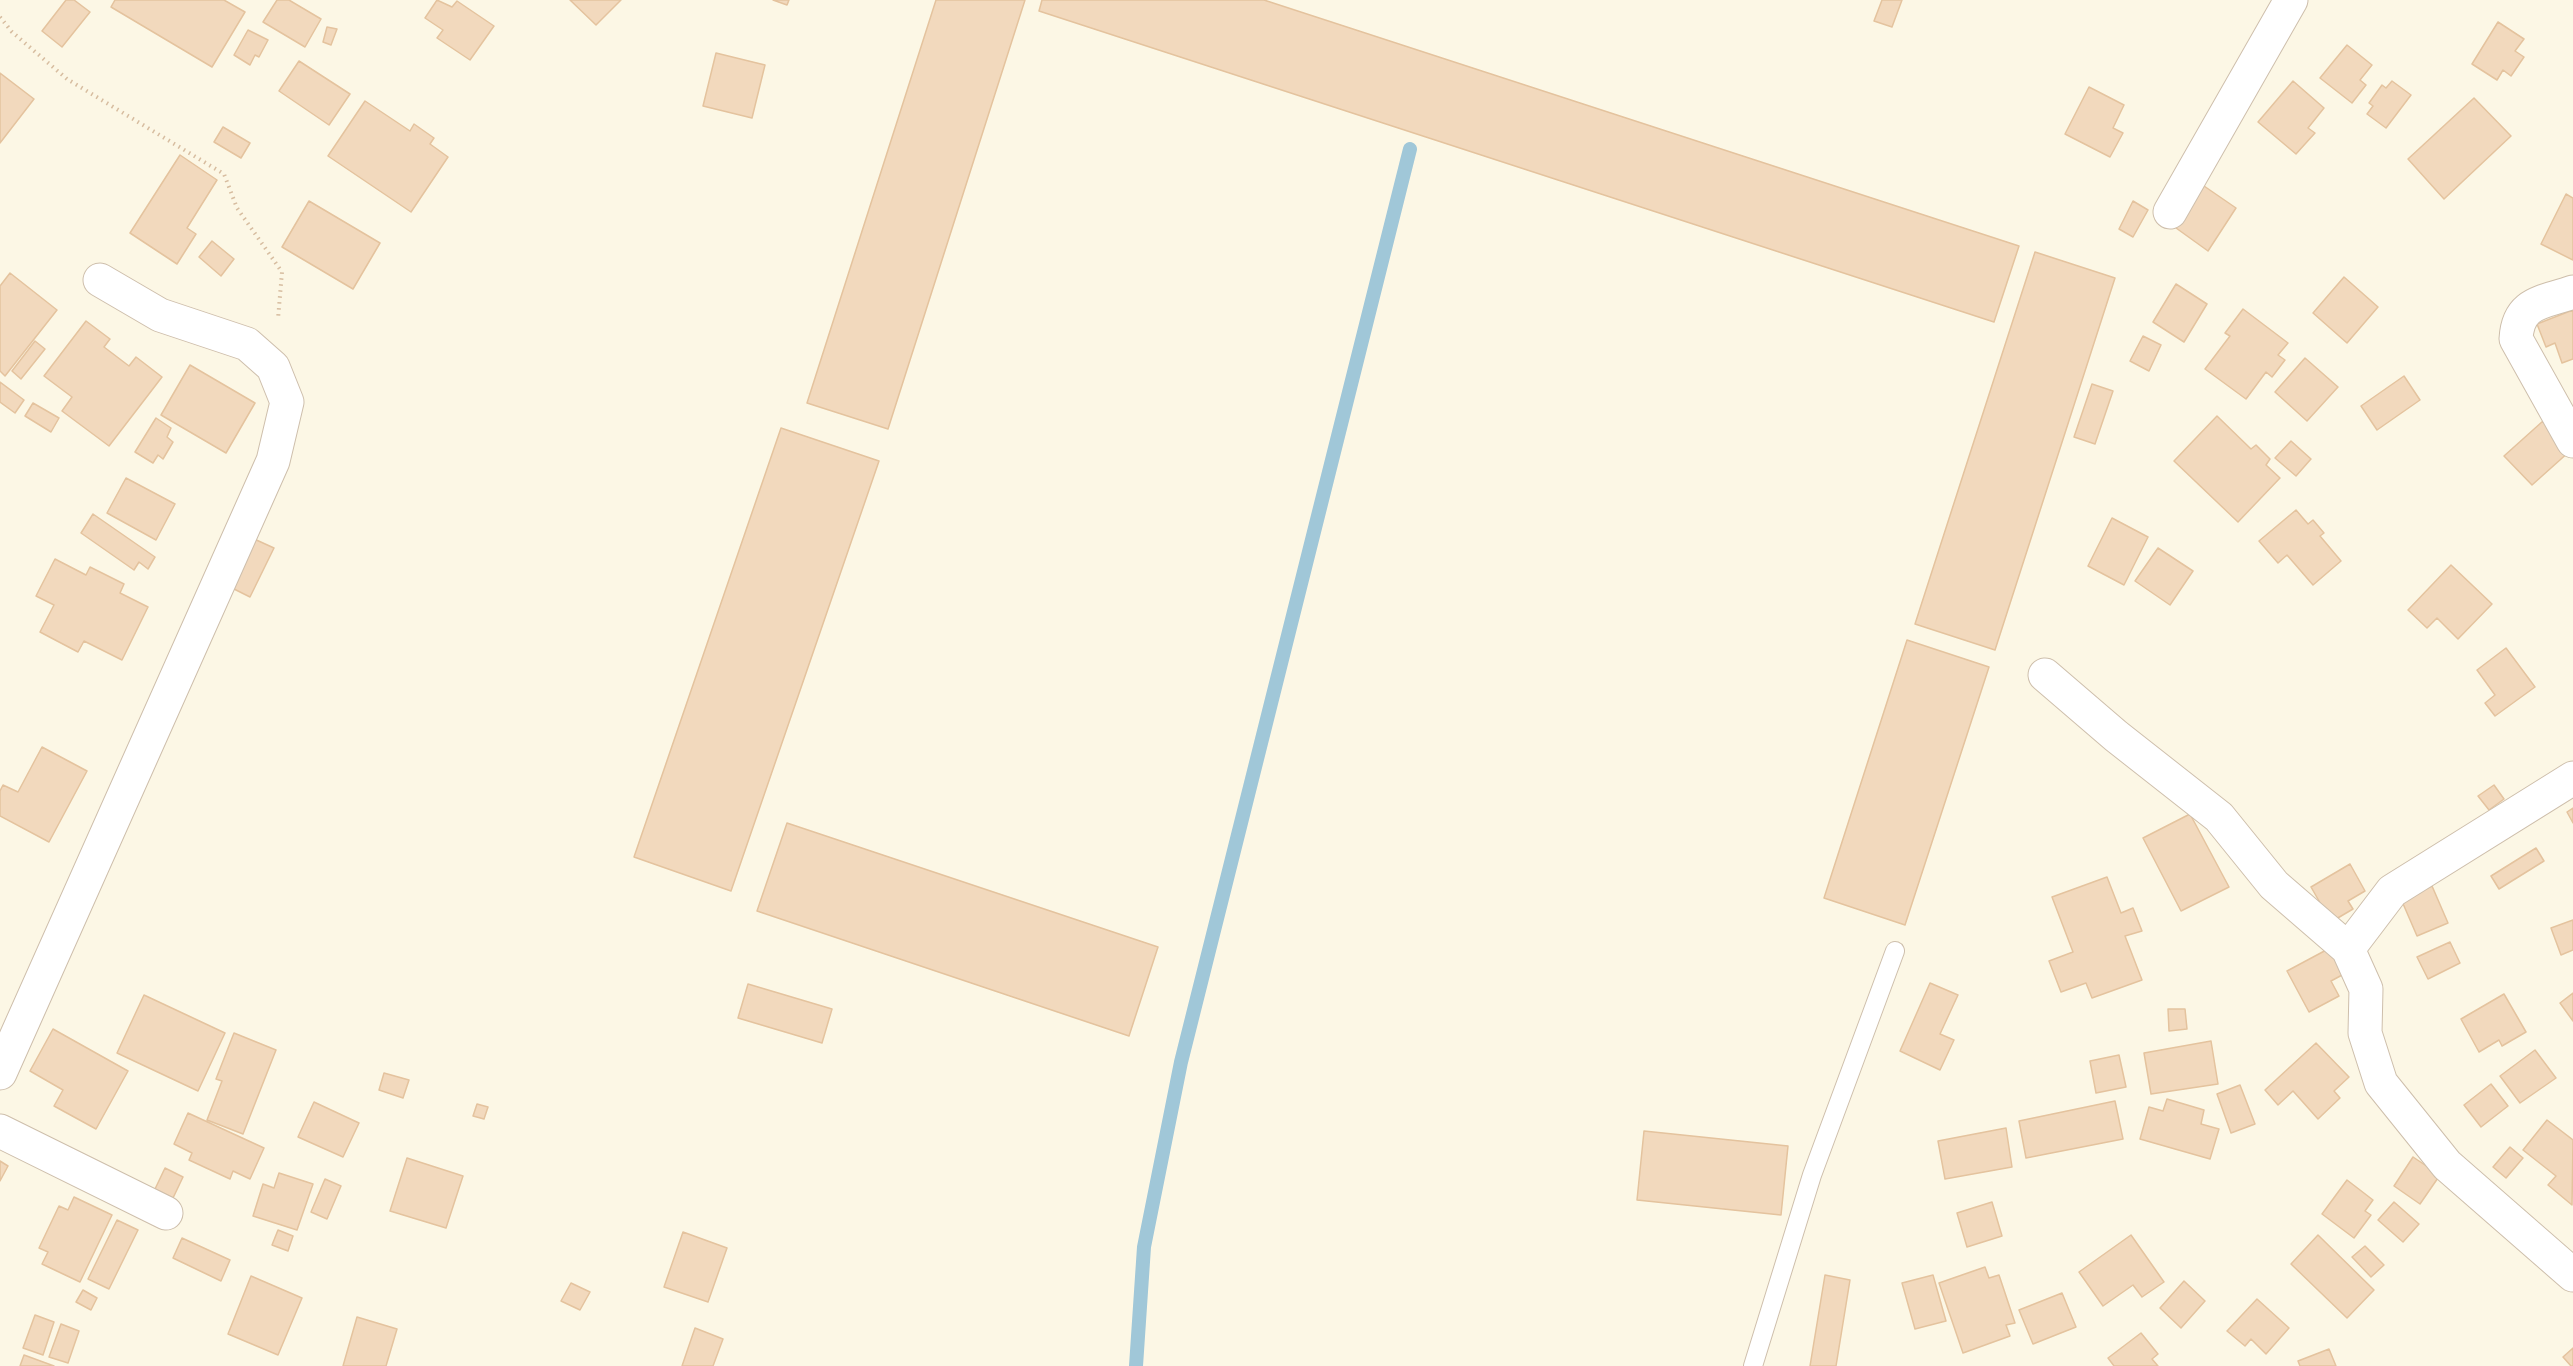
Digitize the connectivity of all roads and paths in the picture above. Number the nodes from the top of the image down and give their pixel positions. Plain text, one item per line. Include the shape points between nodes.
1 (2291, 0) edge
2 (0, 16) edge
3 (2170, 212) dead end
4 (100, 280) dead end
5 (2573, 292) edge
6 (273, 367) junction
7 (2573, 441) edge
8 (2044, 675) dead end
9 (2573, 778) edge
10 (2348, 949) junction
11 (1894, 951) dead end
12 (0, 1073) edge
13 (0, 1131) edge
14 (166, 1213) dead end
15 (2573, 1275) edge
16 (1753, 1366) edge

1 - 3 street
2 - 6 path via 12,32 67,79 224,174 237,208 282,272
4 - 6 street via 160,315 247,344
5 - 7 street via 2528,308 2517,321 2516,339
6 - 12 street via 287,402 273,461
8 - 10 street via 2219,817 2274,885
9 - 10 street via 2392,891
10 - 15 street via 2366,989 2365,1033 2381,1083 2446,1165
11 - 16 lane via 1812,1175
13 - 14 street

